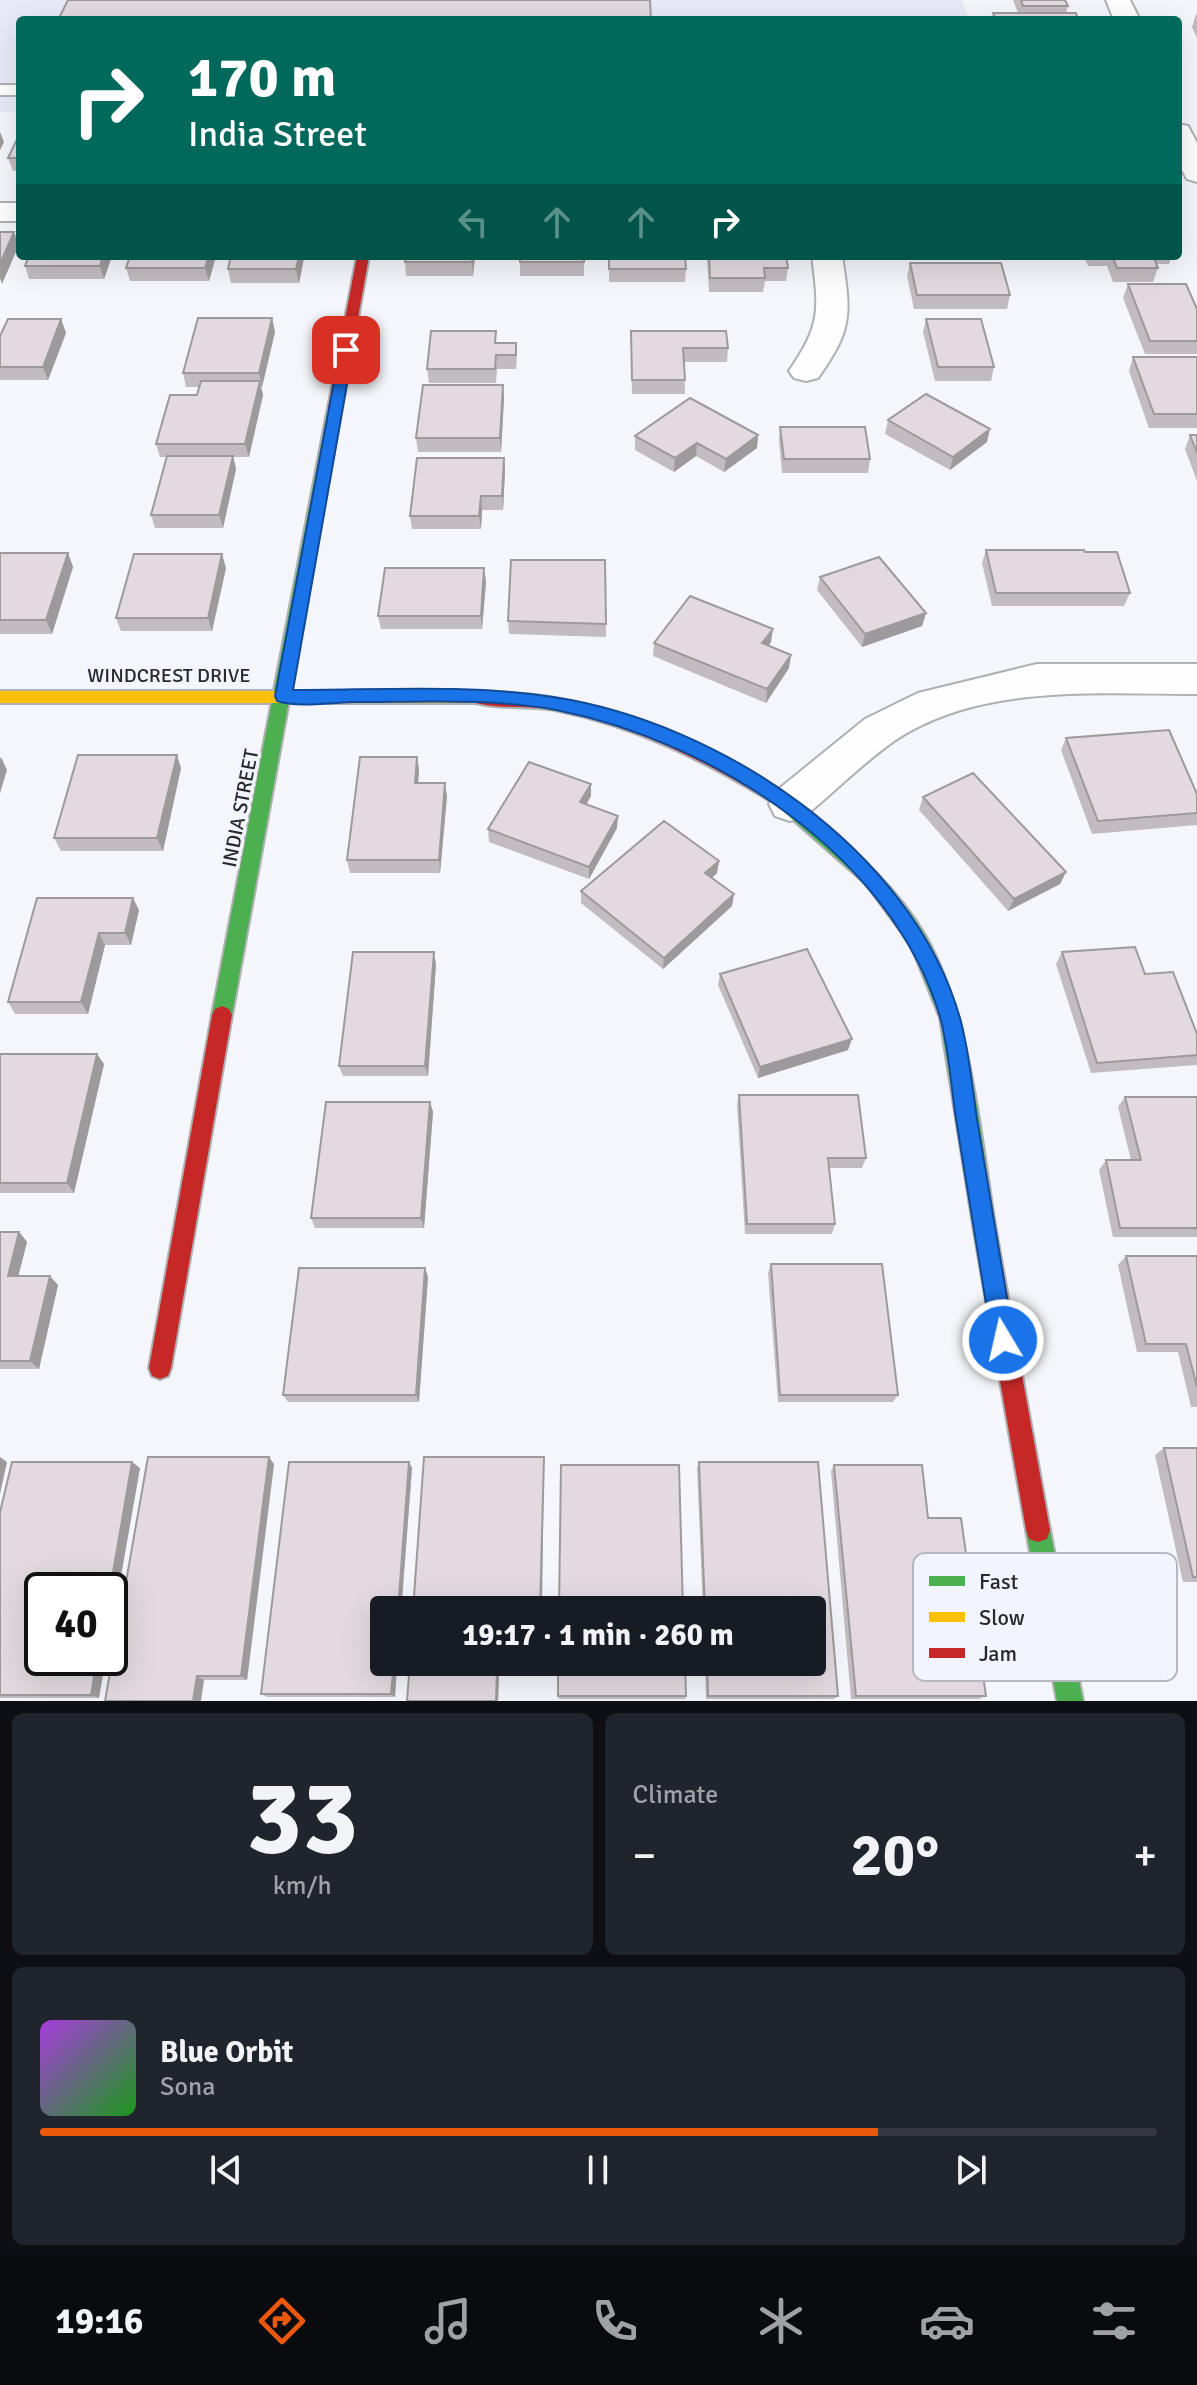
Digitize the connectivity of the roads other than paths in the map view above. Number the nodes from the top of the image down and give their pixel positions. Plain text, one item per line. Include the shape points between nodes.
1 (1182, 141) edge
2 (1197, 173) edge
3 (362, 260) edge
4 (827, 260) edge
5 (806, 371) dead end
6 (1197, 679) edge
7 (283, 696) junction
8 (0, 697) edge
9 (790, 804) junction
10 (160, 1368) dead end
11 (1042, 1553) edge
12 (1066, 1681) edge
13 (1070, 1701) edge

1 - 2 street
3 - 7 street, INDIA STREET
4 - 5 street via 834,315 827,345
6 - 9 street via 1037,679 932,704 880,730
7 - 8 street, WINDCREST DRIVE
7 - 9 street, WINDCREST DRIVE via 449,695 553,703 682,742
7 - 10 street, INDIA STREET
9 - 11 street, WINDCREST DRIVE via 872,879 919,941 950,1018
12 - 13 street, WINDCREST DRIVE

